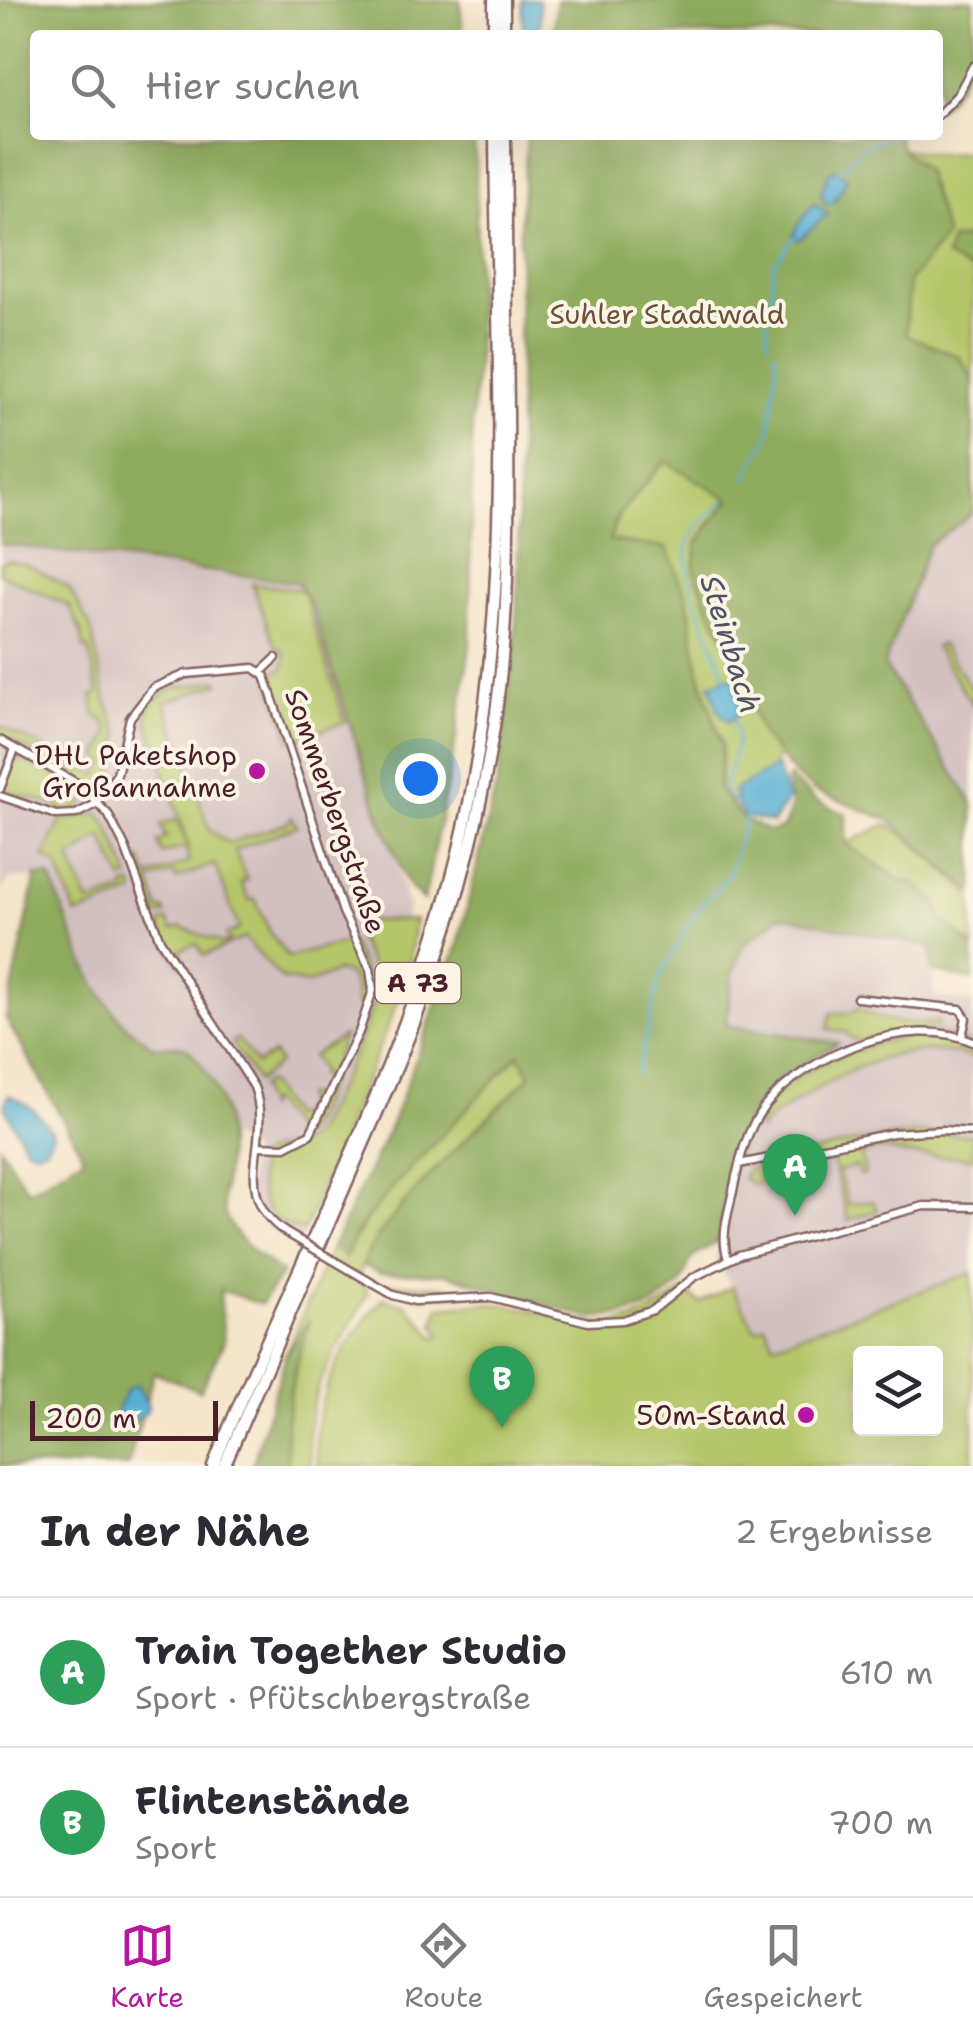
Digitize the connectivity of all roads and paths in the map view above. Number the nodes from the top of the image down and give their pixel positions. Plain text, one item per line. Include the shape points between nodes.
1 (494, 0) edge
2 (504, 0) edge
3 (494, 30) edge
4 (504, 30) edge
5 (973, 66) edge
6 (943, 109) edge
7 (495, 140) edge
8 (505, 140) edge
9 (503, 468) junction
10 (276, 658) dead end
11 (262, 672) junction
12 (0, 740) edge
13 (16, 748) junction
14 (0, 793) edge
15 (98, 802) junction
16 (858, 998) dead end
17 (962, 1036) junction
18 (973, 1042) edge
19 (973, 1132) edge
20 (258, 1146) junction
21 (738, 1164) junction
22 (973, 1207) edge
23 (728, 1258) junction
24 (213, 1466) edge
25 (224, 1466) edge

1 - 3 highway
2 - 4 highway
5 - 6 street
7 - 9 highway, A 73
8 - 9 highway, A 73
9 - 24 highway, A 73 via 479,752 438,925 382,1077
9 - 25 highway, A 73 via 506,625 470,852 424,1001
10 - 11 street, Sommerbergstraße
11 - 15 street, Sommerbergstraße via 186,674 153,688 130,718 117,774
11 - 20 street, Sommerbergstraße via 373,990 310,1134 285,1147
12 - 13 street
13 - 14 street
13 - 15 street
14 - 15 street via 66,816
15 - 20 street via 120,836 160,940 254,1087
16 - 17 street via 960,1009 966,1018
17 - 18 street
17 - 21 street via 897,1036 851,1046 820,1062 764,1107
19 - 21 street via 892,1132
20 - 23 street, bridge via 254,1174 264,1213 367,1280 415,1301 491,1296 588,1322 623,1320 653,1310
21 - 23 street via 724,1237
22 - 23 street via 924,1206

